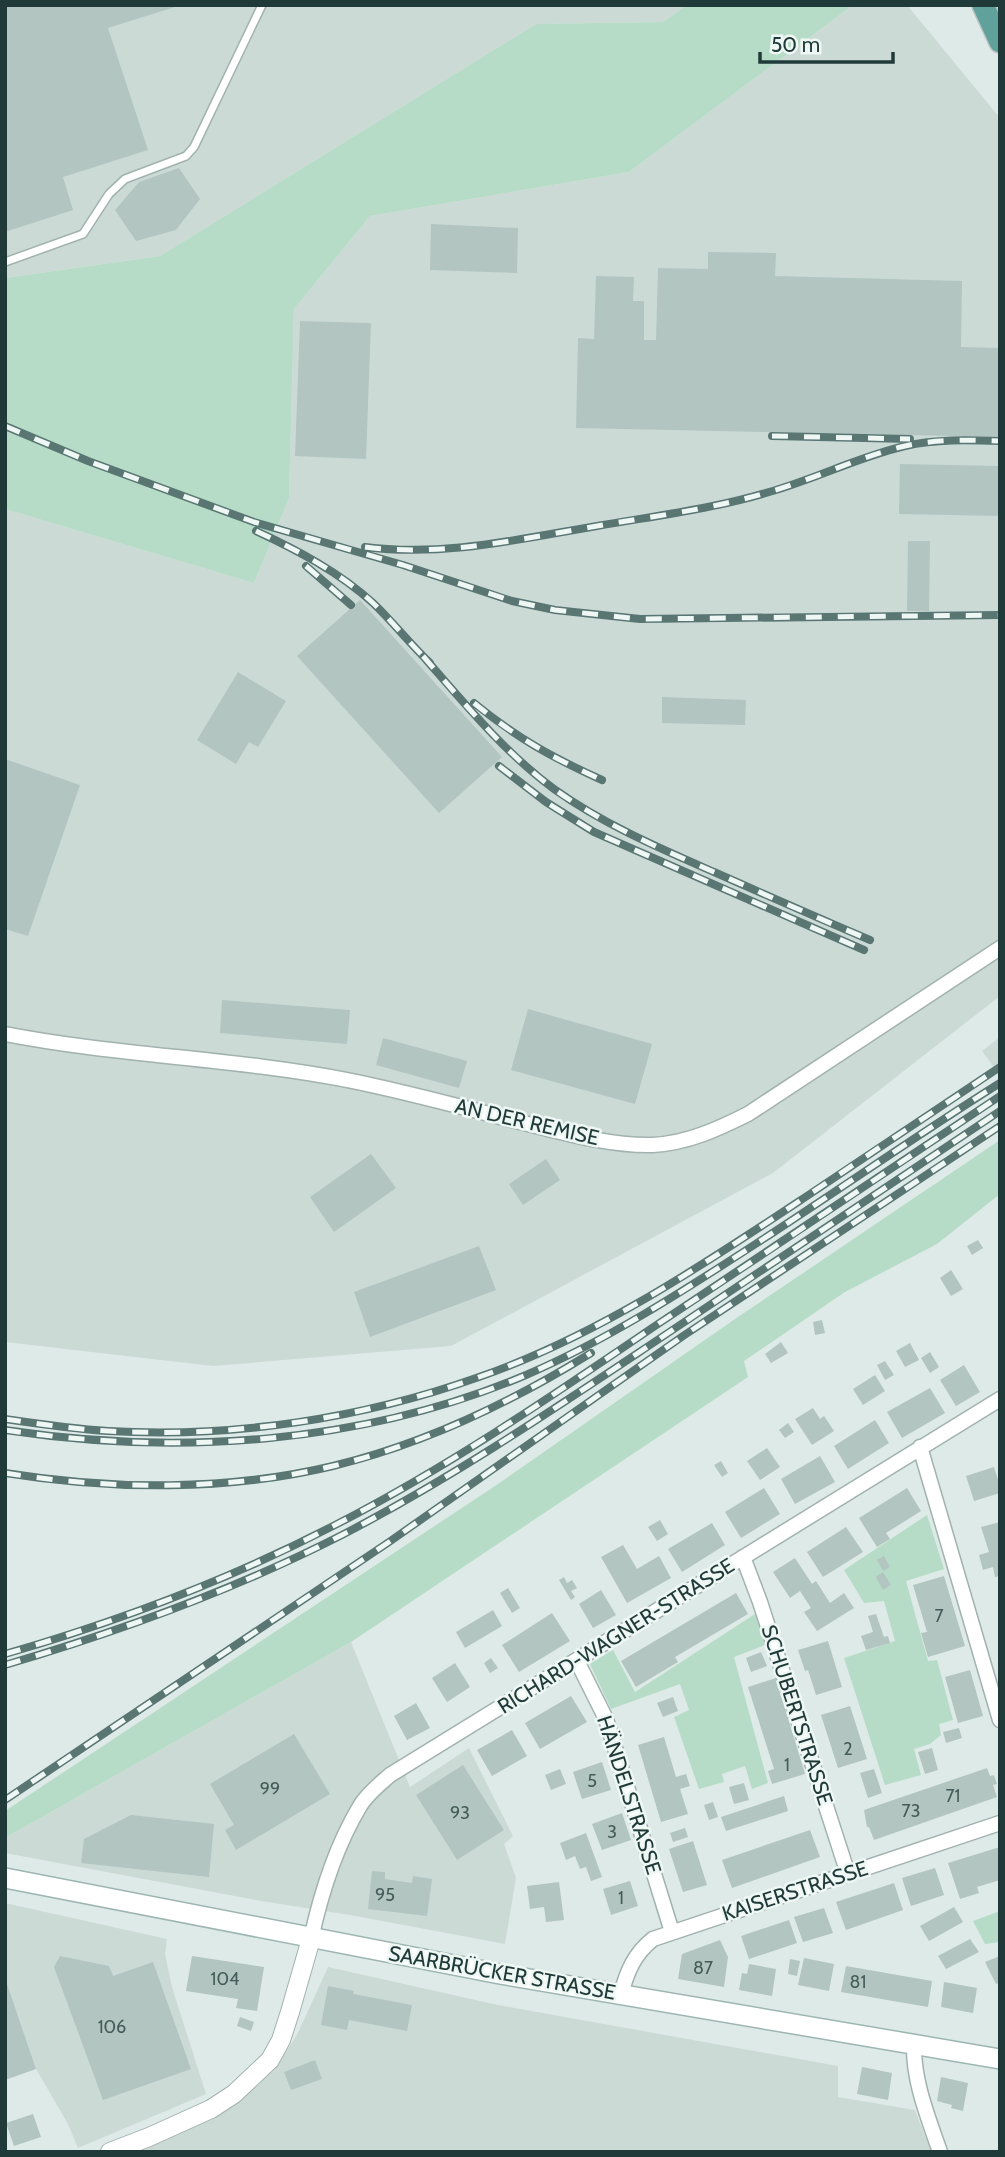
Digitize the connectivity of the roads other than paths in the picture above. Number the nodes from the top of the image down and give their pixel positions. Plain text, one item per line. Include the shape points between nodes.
1 (262, 5) edge
2 (983, 5) edge
3 (1000, 42) edge
4 (5, 262) edge
5 (1000, 948) edge
6 (5, 1034) edge
7 (1000, 1399) edge
8 (920, 1447) junction
9 (743, 1558) junction
10 (577, 1661) junction
11 (1000, 1720) edge
12 (1000, 1823) edge
13 (848, 1874) junction
14 (5, 1878) edge
15 (672, 1932) junction
16 (311, 1938) junction
17 (621, 1994) junction
18 (914, 2044) junction
19 (1000, 2059) edge
20 (110, 2152) edge
21 (940, 2152) edge

1 - 4 lane via 186,156 125,179 109,194 83,234
2 - 3 main road
5 - 6 street, AN DER REMISE via 748,1114 683,1141 653,1145 567,1134 296,1071
7 - 8 street, RICHARD-WAGNER-STRASSE
8 - 9 street, RICHARD-WAGNER-STRASSE
8 - 11 street
9 - 10 street, RICHARD-WAGNER-STRASSE
9 - 13 street, SCHUBERTSTRASSE
10 - 15 street, HÄNDELSTRASSE via 606,1719
10 - 16 street, RICHARD-WAGNER-STRASSE via 410,1762 374,1790 360,1805 341,1843
12 - 13 street, KAISERSTRASSE
13 - 15 street, KAISERSTRASSE
14 - 16 main road, SAARBRÜCKER STRASSE
15 - 17 street, KAISERSTRASSE via 643,1947 628,1968
16 - 17 main road, SAARBRÜCKER STRASSE
16 - 20 street via 281,2039 270,2060 211,2109
17 - 18 main road, SAARBRÜCKER STRASSE
18 - 19 main road, SAARBRÜCKER STRASSE
18 - 21 street via 919,2088

